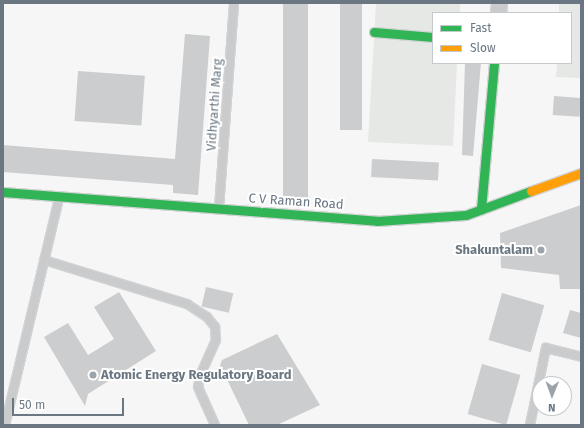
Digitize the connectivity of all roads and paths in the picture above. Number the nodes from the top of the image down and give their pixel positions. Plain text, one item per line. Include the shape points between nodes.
1 (234, 3) edge
2 (374, 32) dead end
3 (432, 37) edge
4 (494, 64) edge
5 (581, 173) edge
6 (3, 192) edge
7 (60, 197) junction
8 (219, 209) junction
9 (481, 209) junction
10 (44, 260) junction
11 (581, 357) edge
12 (5, 425) edge
13 (215, 425) edge
14 (530, 425) edge

1 - 8 lane, Vidhyarthi Marg
2 - 3 street
4 - 9 street
5 - 9 street, C V Raman Road
6 - 7 street, C V Raman Road
7 - 8 street, C V Raman Road
7 - 10 lane
8 - 9 street, C V Raman Road via 377,221 466,215
10 - 12 lane
10 - 13 lane via 187,304 207,317 215,327 216,340 201,373 198,387
11 - 14 lane via 546,348

